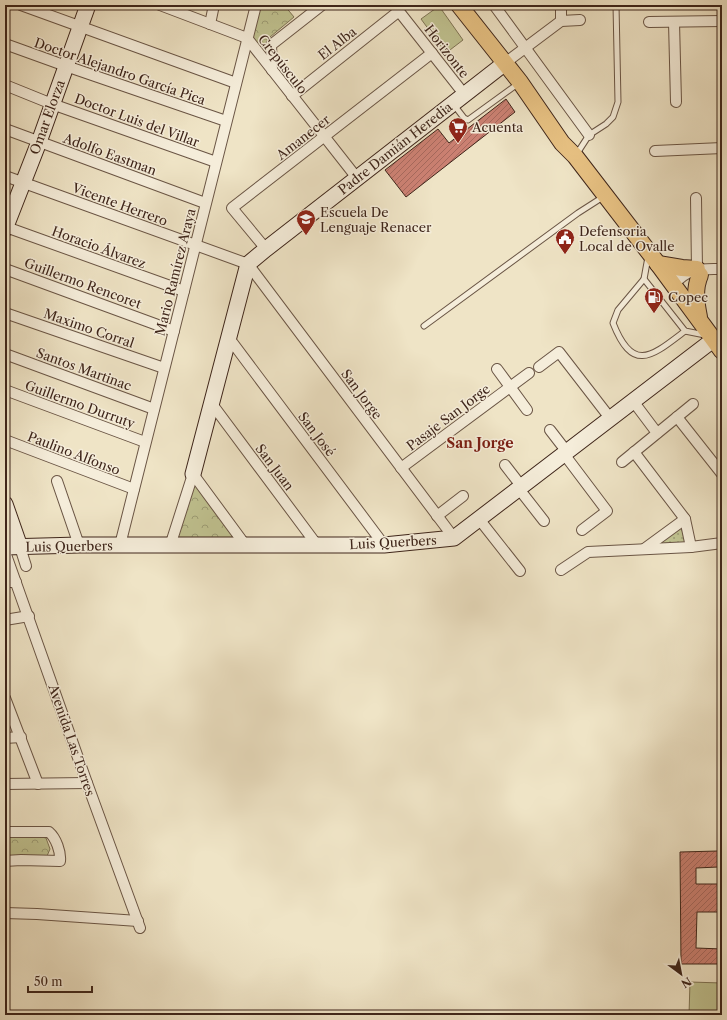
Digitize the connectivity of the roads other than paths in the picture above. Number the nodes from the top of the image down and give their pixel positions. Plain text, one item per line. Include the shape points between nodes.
1 (21, 5) edge
2 (88, 5) edge
3 (214, 5) edge
4 (256, 5) edge
5 (322, 5) edge
6 (459, 5) edge
7 (469, 5) edge
8 (494, 5) edge
9 (560, 5) edge
10 (616, 5) edge
11 (166, 6) edge
12 (396, 8) edge
13 (580, 20) dead end
14 (561, 21) junction
15 (722, 21) edge
16 (649, 22) dead end
17 (674, 22) junction
18 (210, 24) junction
19 (80, 26) junction
20 (247, 38) junction
21 (5, 44) edge
22 (524, 48) junction
23 (432, 53) junction
24 (508, 61) junction
25 (66, 66) junction
26 (272, 70) junction
27 (520, 82) junction
28 (236, 83) junction
29 (5, 85) edge
30 (292, 96) junction
31 (458, 99) junction
32 (676, 102) dead end
33 (52, 104) junction
34 (226, 122) junction
35 (5, 129) edge
36 (589, 135) junction
37 (325, 137) junction
38 (39, 142) junction
39 (722, 148) edge
40 (655, 150) dead end
41 (574, 155) junction
42 (216, 162) junction
43 (5, 176) edge
44 (357, 178) junction
45 (23, 182) junction
46 (606, 196) junction
47 (696, 198) dead end
48 (206, 203) junction
49 (6, 223) edge
50 (195, 246) junction
51 (266, 249) junction
52 (653, 258) junction
53 (248, 264) junction
54 (5, 269) edge
55 (722, 269) edge
56 (700, 271) junction
57 (644, 279) junction
58 (675, 286) junction
59 (184, 291) junction
60 (5, 313) edge
61 (701, 323) junction
62 (424, 326) dead end
63 (174, 331) junction
64 (685, 331) junction
65 (229, 338) junction
66 (715, 342) edge
67 (5, 354) edge
68 (538, 367) dead end
69 (164, 368) junction
70 (497, 369) dead end
71 (529, 373) dead end
72 (509, 387) junction
73 (5, 390) edge
74 (633, 401) junction
75 (212, 404) junction
76 (693, 404) dead end
77 (154, 409) junction
78 (527, 410) dead end
79 (677, 417) junction
80 (610, 418) junction
81 (550, 430) dead end
82 (657, 433) junction
83 (5, 440) edge
84 (145, 442) junction
85 (634, 452) junction
86 (565, 453) junction
87 (622, 462) dead end
88 (505, 465) dead end
89 (402, 468) junction
90 (193, 474) junction
91 (722, 474) edge
92 (57, 481) dead end
93 (520, 488) junction
94 (134, 489) junction
95 (463, 496) dead end
96 (5, 504) edge
97 (437, 516) junction
98 (479, 519) junction
99 (685, 519) junction
100 (544, 521) dead end
101 (582, 530) dead end
102 (454, 538) junction
103 (722, 543) edge
104 (79, 545) junction
105 (120, 545) junction
106 (318, 545) junction
107 (384, 545) junction
108 (170, 546) junction
109 (246, 546) junction
110 (12, 547) edge
111 (691, 547) junction
112 (644, 549) junction
113 (5, 552) edge
114 (26, 566) dead end
115 (561, 570) dead end
116 (520, 571) dead end
117 (5, 582) edge
118 (16, 582) junction
119 (29, 616) junction
120 (5, 620) edge
121 (5, 698) edge
122 (5, 738) edge
123 (21, 738) junction
124 (87, 783) junction
125 (5, 784) edge
126 (38, 784) junction
127 (5, 832) edge
128 (5, 861) edge
129 (5, 913) edge

1 - 19 street
2 - 19 street, Omar Elorza
3 - 18 street
4 - 20 street, Mario Ramírez Araya
5 - 26 street via 271,45
6 - 24 main road
7 - 24 main road
8 - 22 street
9 - 14 street
10 - 36 lane via 618,102 613,117
11 - 18 street, Crepúsculo
12 - 23 street, Horizonte
12 - 30 street, El Alba
13 - 14 street
14 - 22 street
15 - 17 street
16 - 17 street
17 - 32 street
18 - 20 street, Crepúsculo
19 - 25 street, Omar Elorza
19 - 28 street
20 - 26 street, Crepúsculo
20 - 28 street, Mario Ramírez Araya
21 - 25 street, Doctor Alejandro García Pica
22 - 24 street
22 - 36 street
23 - 31 street, Horizonte
23 - 37 street, Amanecer
24 - 27 main road
24 - 31 street, Padre Damián Heredia
24 - 41 main road via 568,138
25 - 33 street, Omar Elorza
25 - 34 street, Doctor Alejandro García Pica
26 - 30 street, Crepúsculo
27 - 31 lane via 468,120 464,118
27 - 41 main road via 562,144
28 - 34 street, Mario Ramírez Araya
29 - 33 street, Doctor Luis del Villar
30 - 37 street, Crepúsculo
31 - 44 street, Padre Damián Heredia
33 - 38 street, Omar Elorza
33 - 42 street, Doctor Luis del Villar
34 - 42 street, Mario Ramírez Araya
35 - 38 street, Adolfo Eastman
36 - 41 lane
37 - 44 street, Crepúsculo
37 - 51 street, Amanecer via 232,208
38 - 45 street, Omar Elorza
38 - 48 street, Adolfo Eastman
39 - 40 street
41 - 46 main road
42 - 48 street, Mario Ramírez Araya
43 - 45 street, Vicente Herrero
44 - 51 street, Padre Damián Heredia
45 - 49 street, Omar Elorza
45 - 50 street, Vicente Herrero
46 - 52 main road
46 - 62 lane via 578,213
47 - 56 street
48 - 50 street, Mario Ramírez Araya
49 - 59 street, Horacio Álvarez
50 - 53 street, Vicente Herrero
50 - 59 street, Mario Ramírez Araya
51 - 53 street, Padre Damián Heredia
52 - 56 main road
52 - 57 lane
52 - 58 main road
53 - 65 street
53 - 89 street, San Jorge
54 - 63 street, Guillermo Rencoret
55 - 56 street
56 - 58 street via 685,274
56 - 61 main road via 695,299
57 - 64 lane
57 - 64 lane via 618,310 613,323 617,334 630,351 638,356 649,355
58 - 61 main road
59 - 63 street, Mario Ramírez Araya
60 - 69 street, Maximo Corral
61 - 66 main road
63 - 69 street, Mario Ramírez Araya
64 - 66 lane
65 - 75 street
65 - 107 street, San José
66 - 74 street, Luis Querbers
67 - 77 street, Santos Martinac
68 - 80 street via 559,352
69 - 77 street, Mario Ramírez Araya
70 - 72 street, Pasaje San Jorge
71 - 72 street, Pasaje San Jorge
72 - 78 street, Pasaje San Jorge
72 - 89 street, Pasaje San Jorge
73 - 84 street, Guillermo Durruty
74 - 80 street, Luis Querbers
74 - 82 street
75 - 90 street
75 - 106 street, San Juan
76 - 79 street
77 - 84 street, Mario Ramírez Araya
79 - 82 street
79 - 91 street
80 - 86 street, Luis Querbers
81 - 86 street
82 - 85 street
83 - 94 street, Paulino Alfonso
84 - 94 street, Mario Ramírez Araya
85 - 87 street
85 - 99 street
86 - 93 street, Luis Querbers
86 - 101 street via 606,511
88 - 93 street
89 - 97 street, San Jorge
90 - 108 street
90 - 109 street
92 - 104 street
93 - 98 street, Luis Querbers
93 - 100 street
94 - 105 street, Mario Ramírez Araya
95 - 97 street
96 - 110 street
97 - 102 street, San Jorge
98 - 102 street, Luis Querbers
98 - 116 street
99 - 111 street
99 - 112 street
102 - 107 street, Luis Querbers
103 - 111 street
104 - 105 street, Luis Querbers
104 - 110 street, Luis Querbers
105 - 108 street, Luis Querbers
106 - 107 street, Luis Querbers
106 - 109 street, Luis Querbers
108 - 109 street, Luis Querbers
110 - 114 street
111 - 112 street
112 - 115 street via 588,552
113 - 118 street, Avenida Las Torres
117 - 118 street
118 - 119 street, Avenida Las Torres
119 - 120 street
119 - 124 street, Avenida Las Torres
121 - 123 street
122 - 123 street
123 - 126 street
124 - 126 street
124 - 129 street, Avenida Las Torres via 139,925
125 - 126 street
127 - 128 street via 49,832 53,836 60,861

